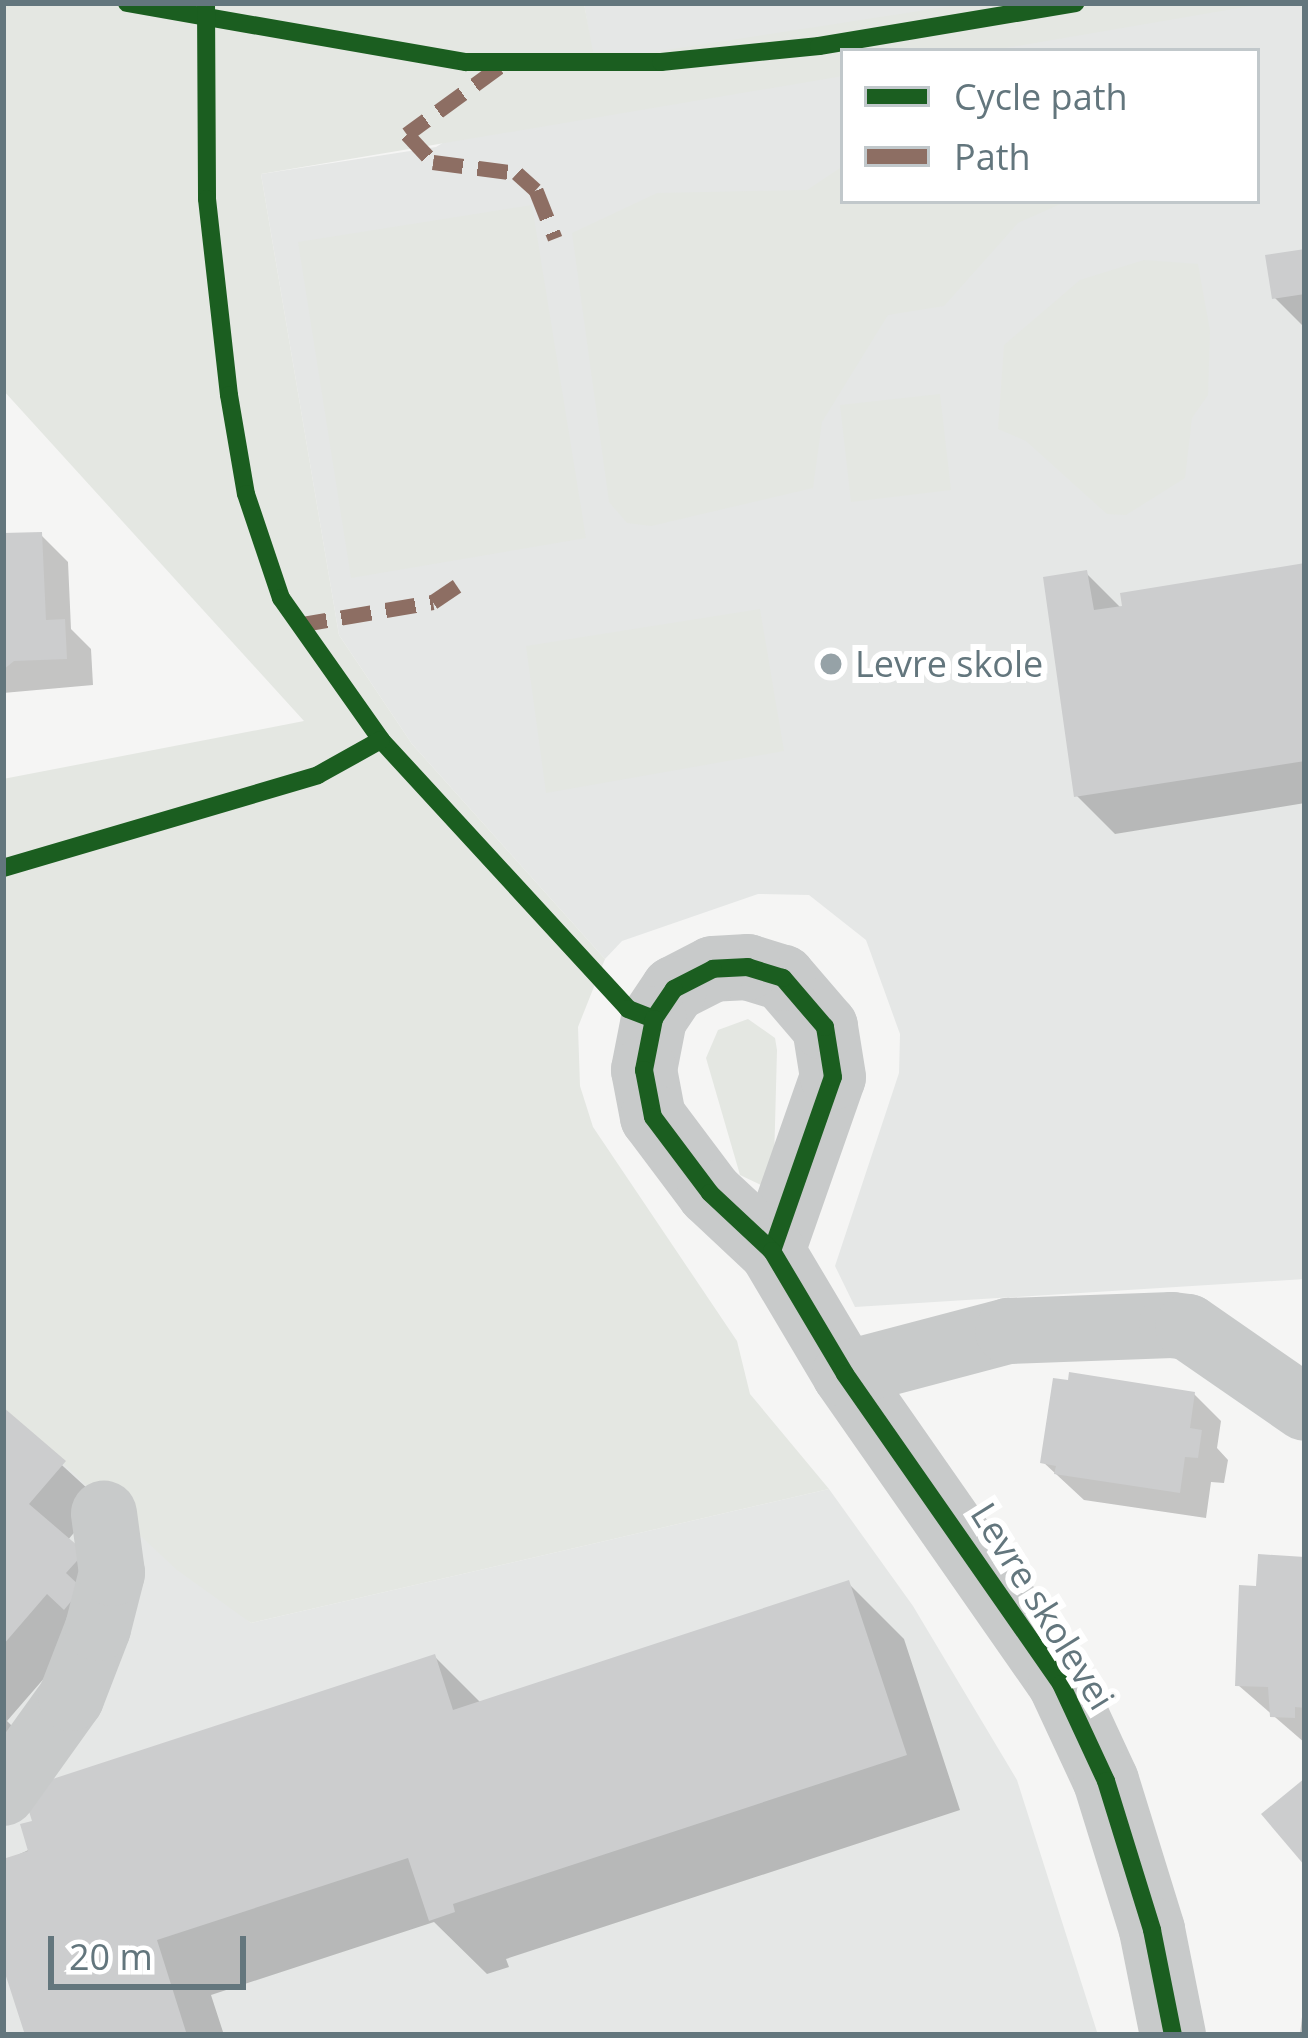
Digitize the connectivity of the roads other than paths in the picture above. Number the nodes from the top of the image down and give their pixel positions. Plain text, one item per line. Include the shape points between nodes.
1 (772, 1251) dead end
2 (845, 1374) junction
3 (1305, 1408) edge
4 (104, 1514) dead end
5 (3, 1793) edge
6 (1174, 2035) edge

1 - 2 street, Levre skolevei
2 - 3 street via 1008,1331 1172,1325 1188,1327
2 - 6 street, Levre skolevei via 1061,1684 1106,1781
4 - 5 street via 112,1573 98,1628 71,1698

